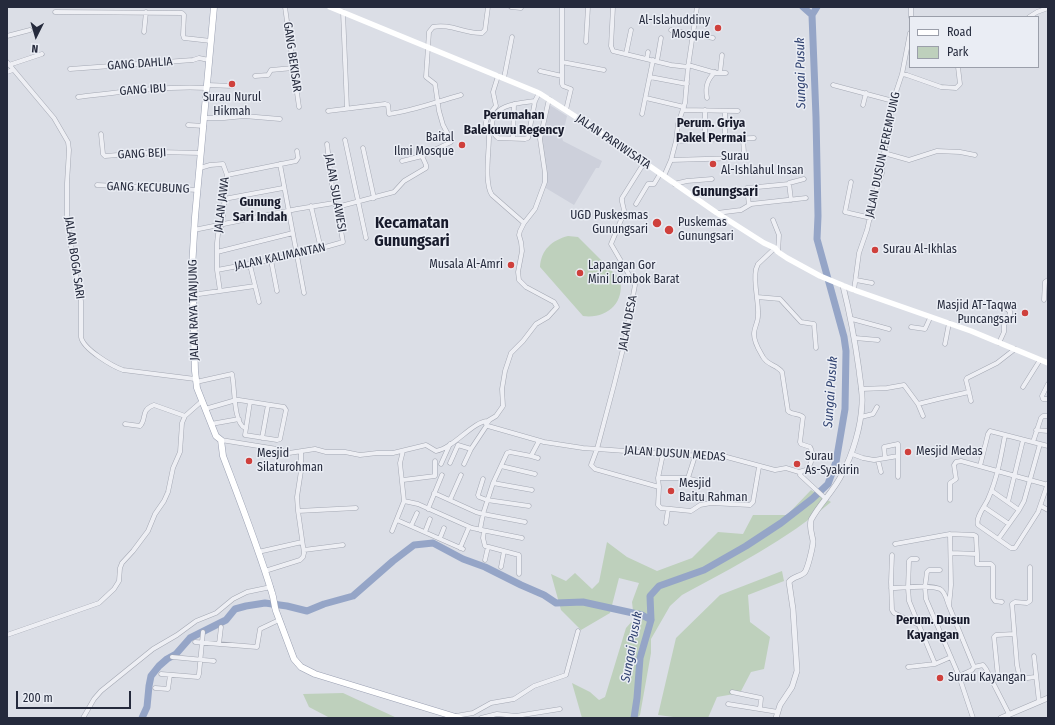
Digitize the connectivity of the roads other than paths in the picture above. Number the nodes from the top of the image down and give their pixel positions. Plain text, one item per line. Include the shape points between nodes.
1 (214, 7) edge
2 (285, 7) edge
3 (330, 7) edge
4 (488, 7) edge
5 (511, 7) edge
6 (562, 7) edge
7 (588, 7) edge
8 (613, 7) edge
9 (697, 7) edge
10 (521, 8) dead end
11 (1048, 8) edge
12 (55, 12) dead end
13 (146, 12) junction
14 (343, 12) junction
15 (1030, 16) edge
16 (30, 30) dead end
17 (631, 30) dead end
18 (671, 30) dead end
19 (144, 32) dead end
20 (693, 34) junction
21 (7, 36) edge
22 (512, 37) dead end
23 (661, 38) dead end
24 (713, 38) dead end
25 (909, 38) edge
26 (211, 41) junction
27 (586, 42) dead end
28 (428, 47) junction
29 (648, 52) dead end
30 (42, 54) dead end
31 (626, 54) junction
32 (722, 55) dead end
33 (647, 59) junction
34 (209, 60) junction
35 (655, 60) junction
36 (562, 62) junction
37 (8, 64) edge
38 (688, 66) junction
39 (293, 68) junction
40 (958, 68) edge
41 (70, 69) dead end
42 (13, 70) junction
43 (604, 70) dead end
44 (540, 71) dead end
45 (7, 72) edge
46 (717, 73) junction
47 (726, 74) dead end
48 (902, 74) junction
49 (255, 76) dead end
50 (498, 76) junction
51 (562, 76) junction
52 (650, 77) junction
53 (504, 78) junction
54 (687, 84) junction
55 (833, 85) dead end
56 (233, 86) dead end
57 (207, 87) junction
58 (539, 93) junction
59 (866, 93) junction
60 (462, 95) dead end
61 (78, 97) dead end
62 (646, 98) junction
63 (707, 98) dead end
64 (549, 99) junction
65 (535, 101) junction
66 (893, 101) junction
67 (437, 102) junction
68 (514, 104) junction
69 (863, 105) dead end
70 (299, 107) dead end
71 (347, 108) junction
72 (683, 109) junction
73 (566, 110) junction
74 (705, 110) junction
75 (328, 111) dead end
76 (738, 111) dead end
77 (725, 112) junction
78 (642, 114) dead end
79 (204, 118) junction
80 (280, 119) dead end
81 (188, 125) dead end
82 (204, 126) junction
83 (101, 134) dead end
84 (513, 138) junction
85 (754, 138) dead end
86 (725, 139) junction
87 (743, 139) junction
88 (345, 140) dead end
89 (705, 140) junction
90 (676, 141) junction
91 (327, 144) dead end
92 (363, 148) dead end
93 (297, 151) dead end
94 (201, 153) junction
95 (884, 153) junction
96 (975, 155) dead end
97 (422, 156) junction
98 (671, 160) junction
99 (402, 161) dead end
100 (644, 163) junction
101 (280, 164) junction
102 (200, 168) junction
103 (227, 175) junction
104 (662, 175) junction
105 (712, 179) dead end
106 (804, 179) dead end
107 (850, 182) dead end
108 (674, 184) junction
109 (789, 184) junction
110 (97, 186) dead end
111 (283, 188) junction
112 (198, 190) junction
113 (374, 198) junction
114 (806, 198) dead end
115 (224, 199) junction
116 (790, 200) junction
117 (359, 202) junction
118 (636, 204) dead end
119 (336, 205) junction
120 (748, 205) junction
121 (311, 206) junction
122 (289, 211) junction
123 (717, 213) junction
124 (871, 218) junction
125 (773, 220) dead end
126 (524, 223) junction
127 (222, 225) junction
128 (194, 230) junction
129 (293, 233) junction
130 (366, 238) dead end
131 (343, 242) joint
132 (321, 249) junction
133 (777, 250) junction
134 (217, 252) junction
135 (297, 255) junction
136 (271, 260) junction
137 (250, 265) junction
138 (217, 270) junction
139 (856, 280) junction
140 (1048, 280) edge
141 (872, 283) dead end
142 (838, 284) junction
143 (255, 286) junction
144 (854, 290) junction
145 (220, 291) junction
146 (277, 291) dead end
147 (304, 293) dead end
148 (192, 295) junction
149 (757, 297) junction
150 (1044, 300) dead end
151 (259, 302) dead end
152 (1008, 310) dead end
153 (930, 318) junction
154 (852, 319) junction
155 (949, 324) junction
156 (911, 327) dead end
157 (888, 330) dead end
158 (855, 338) junction
159 (878, 340) dead end
160 (999, 342) junction
161 (945, 344) dead end
162 (816, 348) dead end
163 (1015, 349) junction
164 (1040, 360) junction
165 (1048, 363) edge
166 (195, 380) junction
167 (1048, 384) edge
168 (1023, 388) dead end
169 (862, 389) junction
170 (969, 392) junction
171 (1048, 399) edge
172 (234, 400) junction
173 (971, 401) dead end
174 (202, 402) junction
175 (250, 402) junction
176 (918, 404) junction
177 (268, 405) junction
178 (877, 407) dead end
179 (205, 409) junction
180 (185, 416) junction
181 (861, 416) junction
182 (923, 416) dead end
183 (1048, 416) edge
184 (239, 419) junction
185 (489, 422) junction
186 (125, 424) dead end
187 (211, 424) junction
188 (245, 428) junction
189 (1036, 430) junction
190 (1048, 431) edge
191 (1006, 435) junction
192 (262, 438) junction
193 (221, 440) junction
194 (1023, 440) junction
195 (539, 441) junction
196 (1033, 442) junction
197 (450, 444) junction
198 (1040, 444) junction
199 (1048, 446) edge
200 (471, 449) junction
201 (597, 449) junction
202 (403, 451) junction
203 (301, 452) junction
204 (663, 454) junction
205 (852, 454) junction
206 (531, 456) junction
207 (695, 456) junction
208 (898, 456) junction
209 (538, 458) dead end
210 (885, 458) junction
211 (878, 460) junction
212 (435, 461) dead end
213 (450, 463) dead end
214 (441, 464) dead end
215 (464, 464) dead end
216 (978, 465) junction
217 (501, 466) junction
218 (759, 467) junction
219 (998, 471) junction
220 (800, 472) junction
221 (881, 472) dead end
222 (535, 474) dead end
223 (461, 475) dead end
224 (1014, 475) junction
225 (442, 476) dead end
226 (898, 477) dead end
227 (658, 478) junction
228 (688, 478) junction
229 (483, 479) dead end
230 (1030, 479) junction
231 (403, 480) junction
232 (698, 481) dead end
233 (493, 483) junction
234 (1048, 484) edge
235 (660, 487) junction
236 (532, 490) dead end
237 (992, 491) junction
238 (434, 493) junction
239 (825, 498) junction
240 (450, 500) junction
241 (487, 500) junction
242 (950, 500) dead end
243 (404, 501) junction
244 (1008, 502) junction
245 (529, 506) dead end
246 (1041, 506) junction
247 (984, 507) junction
248 (356, 508) dead end
249 (428, 509) junction
250 (668, 509) junction
251 (1020, 510) junction
252 (1048, 510) edge
253 (298, 511) junction
254 (417, 513) dead end
255 (483, 514) junction
256 (397, 520) junction
257 (430, 520) dead end
258 (525, 522) dead end
259 (666, 523) dead end
260 (1009, 524) junction
261 (411, 526) junction
262 (469, 527) junction
263 (444, 528) dead end
264 (482, 530) junction
265 (392, 531) dead end
266 (425, 532) junction
267 (950, 534) junction
268 (440, 538) junction
269 (522, 538) dead end
270 (999, 538) junction
271 (302, 542) junction
272 (894, 544) dead end
273 (343, 545) dead end
274 (488, 548) junction
275 (304, 550) junction
276 (504, 551) junction
277 (258, 552) junction
278 (951, 553) junction
279 (977, 554) junction
280 (892, 555) dead end
281 (917, 559) dead end
282 (485, 560) dead end
283 (501, 567) dead end
284 (1030, 567) dead end
285 (940, 570) dead end
286 (265, 571) junction
287 (519, 574) dead end
288 (271, 587) junction
289 (925, 587) junction
290 (891, 588) junction
291 (908, 588) junction
292 (1002, 602) dead end
293 (949, 606) junction
294 (279, 620) junction
295 (918, 624) junction
296 (221, 627) dead end
297 (578, 631) dead end
298 (203, 632) dead end
299 (1014, 634) junction
300 (7, 635) edge
301 (195, 642) dead end
302 (203, 642) junction
303 (219, 644) junction
304 (1034, 656) dead end
305 (172, 657) dead end
306 (951, 657) junction
307 (201, 660) junction
308 (214, 661) dead end
309 (935, 664) junction
310 (974, 666) junction
311 (908, 667) dead end
312 (161, 674) dead end
313 (170, 675) junction
314 (959, 676) junction
315 (1035, 677) junction
316 (1020, 678) junction
317 (156, 688) dead end
318 (732, 692) dead end
319 (1048, 698) edge
320 (1039, 700) junction
321 (728, 704) dead end
322 (560, 709) dead end
323 (760, 709) junction
324 (778, 712) junction
325 (1009, 713) junction
326 (456, 717) edge
327 (83, 718) edge
328 (481, 718) edge
329 (776, 718) edge
330 (973, 718) edge
331 (1001, 718) edge

1 - 26 main road, JALAN RAYA TANJUNG
2 - 39 street, GANG BEKISAR
3 - 14 main road, JALAN PARIWISATA
4 - 28 street via 483,32 471,33 435,26 430,31
5 - 10 street
6 - 36 street
7 - 27 street
8 - 31 street via 611,48 614,52
9 - 20 street
11 - 15 street
12 - 13 street
13 - 19 street
13 - 26 street via 182,13 184,38
14 - 28 main road, JALAN PARIWISATA
14 - 71 street
16 - 21 street
17 - 31 street
18 - 20 street
20 - 24 street
20 - 38 street
22 - 53 street
23 - 35 street
25 - 48 street, JALAN DUSUN PEREMPUNG
26 - 34 main road, JALAN RAYA TANJUNG
28 - 50 main road, JALAN PARIWISATA
28 - 67 street via 426,77 434,84
29 - 33 street
30 - 37 street
31 - 33 street
32 - 46 street
33 - 35 street
34 - 41 street, GANG DAHLIA via 198,58
34 - 57 main road, JALAN RAYA TANJUNG
35 - 38 street via 671,65
35 - 52 street
36 - 43 street
36 - 51 street
37 - 42 street
38 - 46 street
38 - 54 street
39 - 49 street via 271,70 268,75
39 - 70 street, GANG BEKISAR
40 - 48 street via 960,85 956,88 941,87
42 - 45 street
42 - 166 street, JALAN BOGA SARI via 54,118 68,142 67,218 80,297 82,343 119,369
44 - 51 street
46 - 47 street
46 - 63 street via 710,77 707,84
48 - 66 street, JALAN DUSUN PEREMPUNG
50 - 53 main road, JALAN PARIWISATA
50 - 126 street via 493,92 496,106 486,123 489,189 492,195
51 - 73 street via 562,86 572,89
52 - 54 street
52 - 62 street
53 - 58 main road, JALAN PARIWISATA
54 - 72 street
55 - 59 street
56 - 57 street, GANG IBU
57 - 61 street, GANG IBU via 136,90
57 - 79 main road, JALAN RAYA TANJUNG
58 - 64 main road, JALAN PARIWISATA
58 - 65 street
59 - 66 street
59 - 69 street
60 - 67 street
62 - 72 street
62 - 78 street
64 - 73 main road, JALAN PARIWISATA
64 - 126 street via 540,139 546,173 545,182 535,209
65 - 68 street
65 - 84 street via 529,137
66 - 95 street, JALAN DUSUN PEREMPUNG
67 - 71 street via 389,114 386,104
67 - 97 street via 451,142
68 - 84 street
68 - 84 street via 499,110 492,126 497,137
71 - 75 street
72 - 74 street
72 - 90 street
73 - 100 main road, JALAN PARIWISATA
74 - 77 street
74 - 89 street
76 - 77 street
77 - 86 street
79 - 80 street via 244,116
79 - 82 main road, JALAN RAYA TANJUNG
81 - 82 street
82 - 94 main road, JALAN RAYA TANJUNG
83 - 94 street, GANG BEJI via 105,156 154,152
85 - 87 street
86 - 87 street
86 - 89 street
87 - 98 street via 744,153 739,158
88 - 117 street
89 - 90 street
90 - 98 street
91 - 119 street, JALAN SULAWESI
92 - 113 street
93 - 101 street via 297,160
94 - 102 main road, JALAN RAYA TANJUNG
95 - 96 street via 909,160 937,151
95 - 124 street, JALAN DUSUN PEREMPUNG
97 - 99 street
97 - 113 street via 426,169 404,181 394,192
98 - 104 street
100 - 104 main road, JALAN PARIWISATA
100 - 201 street, JALAN DESA via 622,198 621,204 625,210 611,244 635,285 622,352
101 - 103 street
101 - 111 street
102 - 103 street, JALAN JAWA via 221,164 224,165
102 - 112 main road, JALAN RAYA TANJUNG
103 - 115 street, JALAN JAWA
104 - 108 main road, JALAN PARIWISATA
104 - 118 street via 654,184 648,184
105 - 108 street
106 - 109 street
107 - 124 street via 845,212
108 - 123 main road, JALAN PARIWISATA
109 - 116 street
109 - 120 street via 747,185
110 - 112 street, GANG KECUBUNG
111 - 115 street
111 - 122 street
112 - 128 main road, JALAN RAYA TANJUNG
113 - 117 street
114 - 116 street
115 - 127 street, JALAN JAWA
116 - 120 street
117 - 119 street
117 - 130 street
119 - 121 street
119 - 131 street, JALAN SULAWESI
120 - 123 street via 742,210
121 - 122 street
121 - 132 street
122 - 127 street
122 - 129 street
123 - 133 main road, JALAN PARIWISATA
124 - 139 street, JALAN DUSUN PEREMPUNG via 859,253
125 - 133 street via 779,235
126 - 185 street via 519,233 522,251 518,276 526,287 554,302 557,307 548,317 536,324 511,353 502,389 503,406
127 - 128 street
127 - 134 street, JALAN JAWA via 218,234
128 - 148 main road, JALAN RAYA TANJUNG
129 - 134 street
129 - 135 street
131 - 132 street, JALAN KALIMANTAN
132 - 135 street, JALAN KALIMANTAN
133 - 142 main road, JALAN PARIWISATA via 794,263
133 - 149 street via 757,266
134 - 138 street, JALAN JAWA
135 - 136 street, JALAN KALIMANTAN
135 - 147 street
136 - 137 street, JALAN KALIMANTAN
136 - 146 street
137 - 138 street, JALAN KALIMANTAN
137 - 143 street
138 - 145 street, JALAN JAWA
139 - 141 street
139 - 144 street, JALAN DUSUN PEREMPUNG
140 - 150 street via 1045,282
142 - 144 main road, JALAN PARIWISATA
142 - 154 street
143 - 145 street
143 - 151 street
144 - 153 main road, JALAN PARIWISATA
145 - 148 street
148 - 166 main road, JALAN RAYA TANJUNG
149 - 162 street via 780,299 801,322 814,324
149 - 220 street via 758,316 754,335 758,350 765,360 781,371 788,410 803,417 800,443 812,449 810,466
152 - 160 street via 1011,313
153 - 155 main road, JALAN PARIWISATA
153 - 156 street via 925,328
154 - 157 street
154 - 158 street
155 - 160 main road, JALAN PARIWISATA
155 - 161 street
158 - 159 street
158 - 169 street
160 - 163 main road, JALAN PARIWISATA
163 - 164 main road, JALAN PARIWISATA
163 - 170 street via 990,367 967,378
164 - 165 main road, JALAN PARIWISATA
164 - 168 street
166 - 172 street via 232,374
166 - 174 main road, JALAN RAYA TANJUNG
167 - 171 street via 1042,396 1043,399
169 - 176 street via 904,385
169 - 181 street
170 - 173 street
170 - 176 street
172 - 175 street
172 - 179 street
172 - 184 street
174 - 179 main road, JALAN RAYA TANJUNG
174 - 180 street
175 - 177 street
175 - 188 street
176 - 182 street
177 - 192 street
177 - 192 street via 285,408 284,424 279,439
178 - 181 street via 873,414
179 - 187 main road, JALAN RAYA TANJUNG
180 - 186 street via 154,405 144,413 144,421 140,426
180 - 300 street via 182,423 180,452 168,492 148,531 122,563 119,581 114,589 99,603
181 - 205 street
183 - 189 street via 1041,417
184 - 187 street
184 - 188 street via 241,426
185 - 195 street, JALAN DUSUN MEDAS
185 - 197 street via 481,422
185 - 200 street
187 - 193 main road, JALAN RAYA TANJUNG via 216,436
188 - 192 street via 245,435
189 - 190 street
189 - 196 street
191 - 194 street
191 - 216 street via 992,431 988,434
191 - 219 street
193 - 203 street via 289,453
193 - 277 main road, JALAN RAYA TANJUNG via 223,456
194 - 196 street
194 - 224 street
195 - 201 street, JALAN DUSUN MEDAS
195 - 206 street
196 - 198 street
197 - 202 street via 438,450 426,445
197 - 214 street
198 - 199 street
198 - 230 street
200 - 213 street via 458,445
200 - 215 street
201 - 204 street, JALAN DUSUN MEDAS
201 - 235 street via 591,463 594,469
202 - 203 street via 364,455 315,449
202 - 231 street via 400,463
203 - 253 street
204 - 207 street, JALAN DUSUN MEDAS
204 - 227 street
205 - 211 street via 869,460
205 - 239 street via 840,478
206 - 209 street
206 - 217 street via 508,452
207 - 218 street, JALAN DUSUN MEDAS via 723,456
207 - 228 street
208 - 210 street
208 - 210 street via 898,444 884,447
208 - 226 street
210 - 211 street
211 - 221 street
212 - 231 street via 435,476
216 - 219 street
216 - 242 street via 961,461 955,463 956,479 950,483
217 - 222 street
217 - 233 street
218 - 220 street, JALAN DUSUN MEDAS via 776,471 786,468
218 - 250 street via 753,502 750,505 715,502 700,505 691,512
219 - 224 street
219 - 237 street
220 - 239 street via 800,475
223 - 240 street
224 - 230 street
224 - 244 street
225 - 238 street
227 - 228 street
227 - 235 street
228 - 232 street
229 - 241 street via 478,496
230 - 234 street
230 - 251 street via 1026,498
231 - 243 street
233 - 236 street
233 - 241 street
234 - 246 street
235 - 250 street via 658,505
237 - 244 street
237 - 247 street
238 - 240 street
238 - 249 street
239 - 324 street via 810,522 813,544 807,568 790,582 797,671 792,687
240 - 255 street
241 - 245 street
241 - 255 street
243 - 249 street
243 - 256 street
244 - 251 street
246 - 252 street
246 - 270 street via 1016,547 1011,548
247 - 260 street
247 - 270 street via 977,519 978,523
248 - 253 street
249 - 262 street
250 - 259 street
251 - 260 street
253 - 271 street
254 - 261 street
255 - 258 street
255 - 264 street
256 - 261 street
256 - 265 street
257 - 266 street
260 - 270 street
261 - 266 street
262 - 264 street
262 - 268 street via 461,548
263 - 268 street
264 - 269 street
264 - 274 street via 483,542
266 - 268 street
267 - 272 street
267 - 278 street
267 - 279 street via 975,535
271 - 275 street
271 - 277 street
273 - 275 street
274 - 276 street
274 - 282 street
275 - 286 street via 301,560
276 - 283 street
276 - 287 street via 519,555
277 - 286 main road, JALAN RAYA TANJUNG
278 - 279 street
278 - 293 street
279 - 292 street via 977,564 993,566 993,598
280 - 290 street
281 - 291 street via 909,561
284 - 299 street via 1030,601 1012,604
285 - 289 street via 928,571
286 - 288 main road, JALAN RAYA TANJUNG
288 - 294 main road, JALAN RAYA TANJUNG
288 - 327 street via 243,593 216,613 196,621 153,649 100,691
289 - 291 street
289 - 293 street via 941,589
289 - 306 street via 927,602
290 - 291 street
290 - 295 street via 893,611
291 - 295 street via 910,606
293 - 310 street
294 - 303 street via 260,629 257,647
294 - 326 main road, JALAN RAYA TANJUNG via 294,660 304,669
295 - 309 street
296 - 303 street
297 - 326 street via 566,675 534,686 514,699 491,703 473,713
298 - 302 street
299 - 316 street
299 - 316 street via 994,637 997,675 1000,678
301 - 302 street
302 - 303 street
302 - 307 street
304 - 315 street
305 - 307 street
306 - 309 street
306 - 314 street
307 - 308 street
307 - 313 street via 197,677
309 - 311 street
310 - 314 street via 972,670
310 - 325 street via 982,665 986,669
312 - 313 street
313 - 317 street via 168,689
314 - 330 street
315 - 316 street
315 - 320 street
318 - 323 street via 760,698
319 - 320 street
320 - 325 street
321 - 323 street
322 - 328 street via 518,715 497,714
323 - 324 street
324 - 329 street
325 - 331 street

